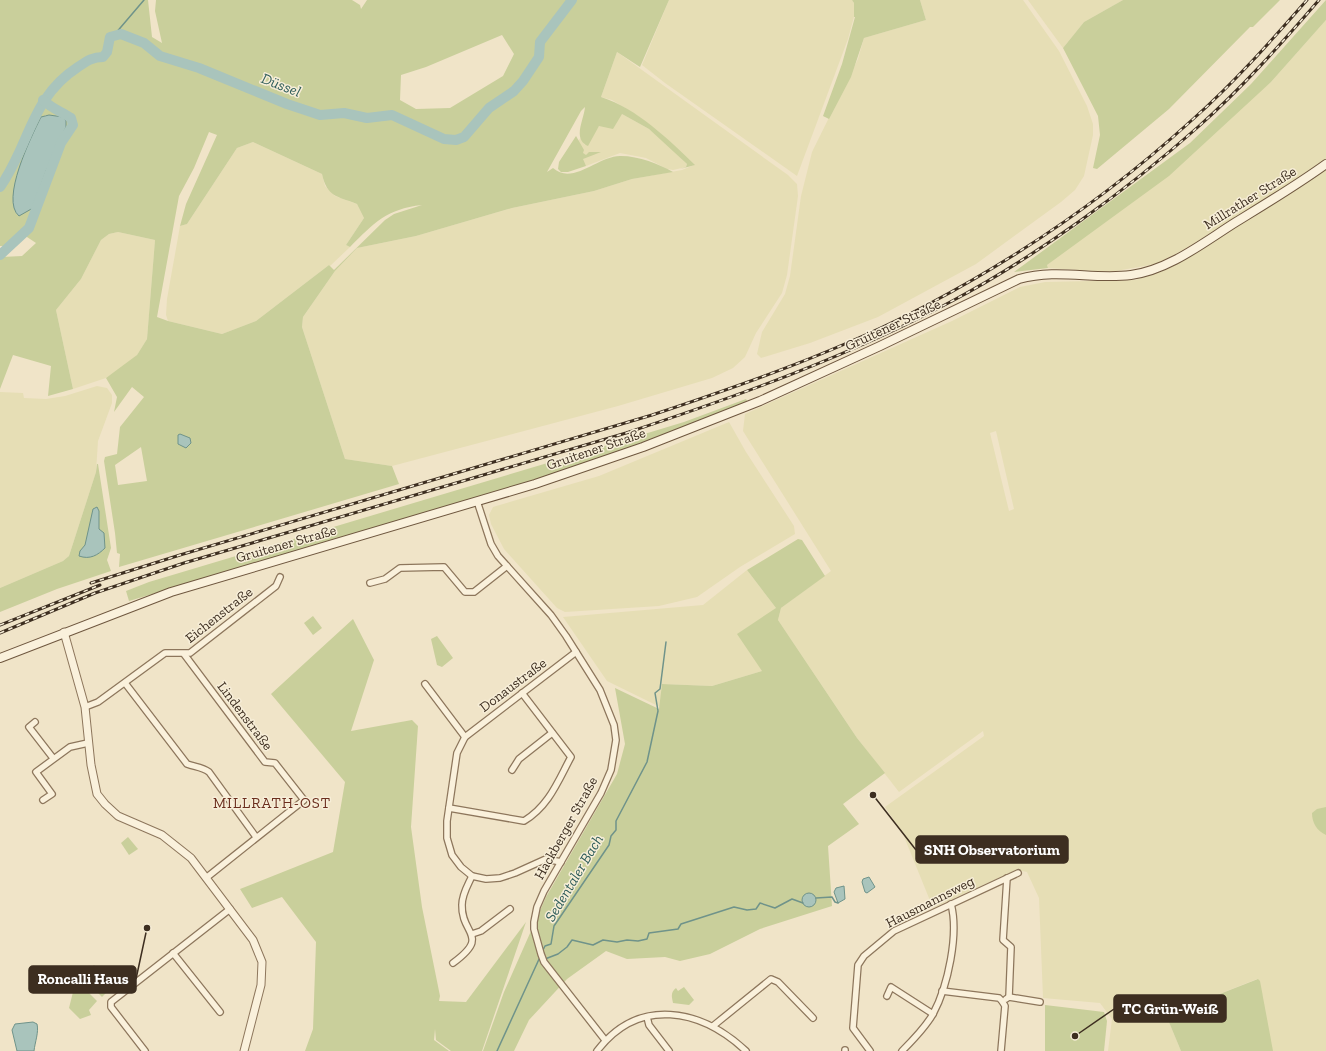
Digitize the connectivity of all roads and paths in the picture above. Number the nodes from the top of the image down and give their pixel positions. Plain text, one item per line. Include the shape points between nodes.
1 (1326, 164) edge
2 (1187, 252) joint
3 (477, 501) junction
4 (507, 566) junction
5 (280, 577) dead end
6 (370, 583) dead end
7 (64, 632) junction
8 (576, 652) junction
9 (184, 654) junction
10 (0, 658) edge
11 (125, 683) junction
12 (425, 684) dead end
13 (522, 693) junction
14 (85, 707) junction
15 (35, 722) dead end
16 (552, 733) junction
17 (465, 737) junction
18 (88, 743) junction
19 (53, 758) junction
20 (512, 770) dead end
21 (43, 800) dead end
22 (449, 808) junction
23 (256, 837) junction
24 (561, 862) junction
25 (1018, 873) dead end
26 (472, 876) junction
27 (206, 878) junction
28 (1007, 878) junction
29 (951, 904) junction
30 (230, 909) junction
31 (510, 909) dead end
32 (472, 934) junction
33 (173, 953) junction
34 (453, 963) dead end
35 (942, 991) junction
36 (887, 996) dead end
37 (1010, 997) junction
38 (1002, 1000) junction
39 (1040, 1002) dead end
40 (220, 1012) dead end
41 (933, 1014) junction
42 (647, 1017) junction
43 (813, 1018) dead end
44 (713, 1026) junction
45 (605, 1040) junction
46 (145, 1051) edge
47 (244, 1051) edge
48 (597, 1051) edge
49 (669, 1051) edge
50 (746, 1051) edge
51 (870, 1051) edge
52 (902, 1051) edge
53 (1001, 1051) edge

1 - 2 main road, Millrather Straße via 1308,178
2 - 3 main road, Gruitener Straße via 1154,270 1130,275 1043,273 1019,279 754,403 643,447
3 - 4 street, Hackberger Straße via 491,544
3 - 7 main road, Gruitener Straße via 171,592
4 - 6 street via 474,592 465,592 444,567 400,568 385,579
4 - 8 street, Hackberger Straße via 552,616
5 - 9 street, Eichenstraße via 276,586 265,596 190,653
7 - 10 main road, Gruitener Straße
7 - 14 street
8 - 13 street, Donaustraße
8 - 24 street, Hackberger Straße via 610,711 616,740 611,770 601,793
9 - 11 street, Eichenstraße via 165,653
9 - 23 street, Lindenstraße via 265,762 275,763 304,800
11 - 14 street, Eichenstraße via 98,702
11 - 23 street via 187,764 202,767 209,772
12 - 17 street
13 - 16 street
13 - 17 street, Donaustraße
14 - 18 street
15 - 19 street via 29,727
16 - 20 street via 519,759
16 - 22 street via 571,757 545,805 535,814 524,821
17 - 22 street, Donaustraße via 457,753
18 - 19 street via 70,747
18 - 27 street via 93,781 97,794 105,804 118,816 162,834 192,858
19 - 21 street via 36,772 52,794
22 - 26 street, Donaustraße via 447,838 452,855
23 - 27 street, Lindenstraße
24 - 26 street via 546,859 500,878
24 - 45 street, Hackberger Straße via 537,906 534,929 537,945 544,962
25 - 28 street, Hausmannsweg
26 - 32 street via 464,892 462,905 466,924
27 - 30 street
28 - 29 street, Hausmannsweg
28 - 37 street via 1003,940 1011,947
29 - 35 street via 954,914 953,934
29 - 51 street, Hausmannsweg via 894,931 864,956 858,965 853,1028
30 - 33 street
30 - 47 street via 253,940 262,962 261,985
31 - 32 street via 481,931
32 - 34 street via 471,945 466,954
33 - 40 street
33 - 46 street via 111,1002 111,1007
35 - 38 street
35 - 41 street
36 - 41 street via 891,986
37 - 38 street
37 - 39 street
38 - 53 street via 1005,1006
41 - 52 street
42 - 44 street via 679,1015 698,1019
42 - 45 street via 623,1027
42 - 49 street via 649,1025
43 - 44 street via 778,982 771,979
44 - 50 street via 733,1038
45 - 48 street

